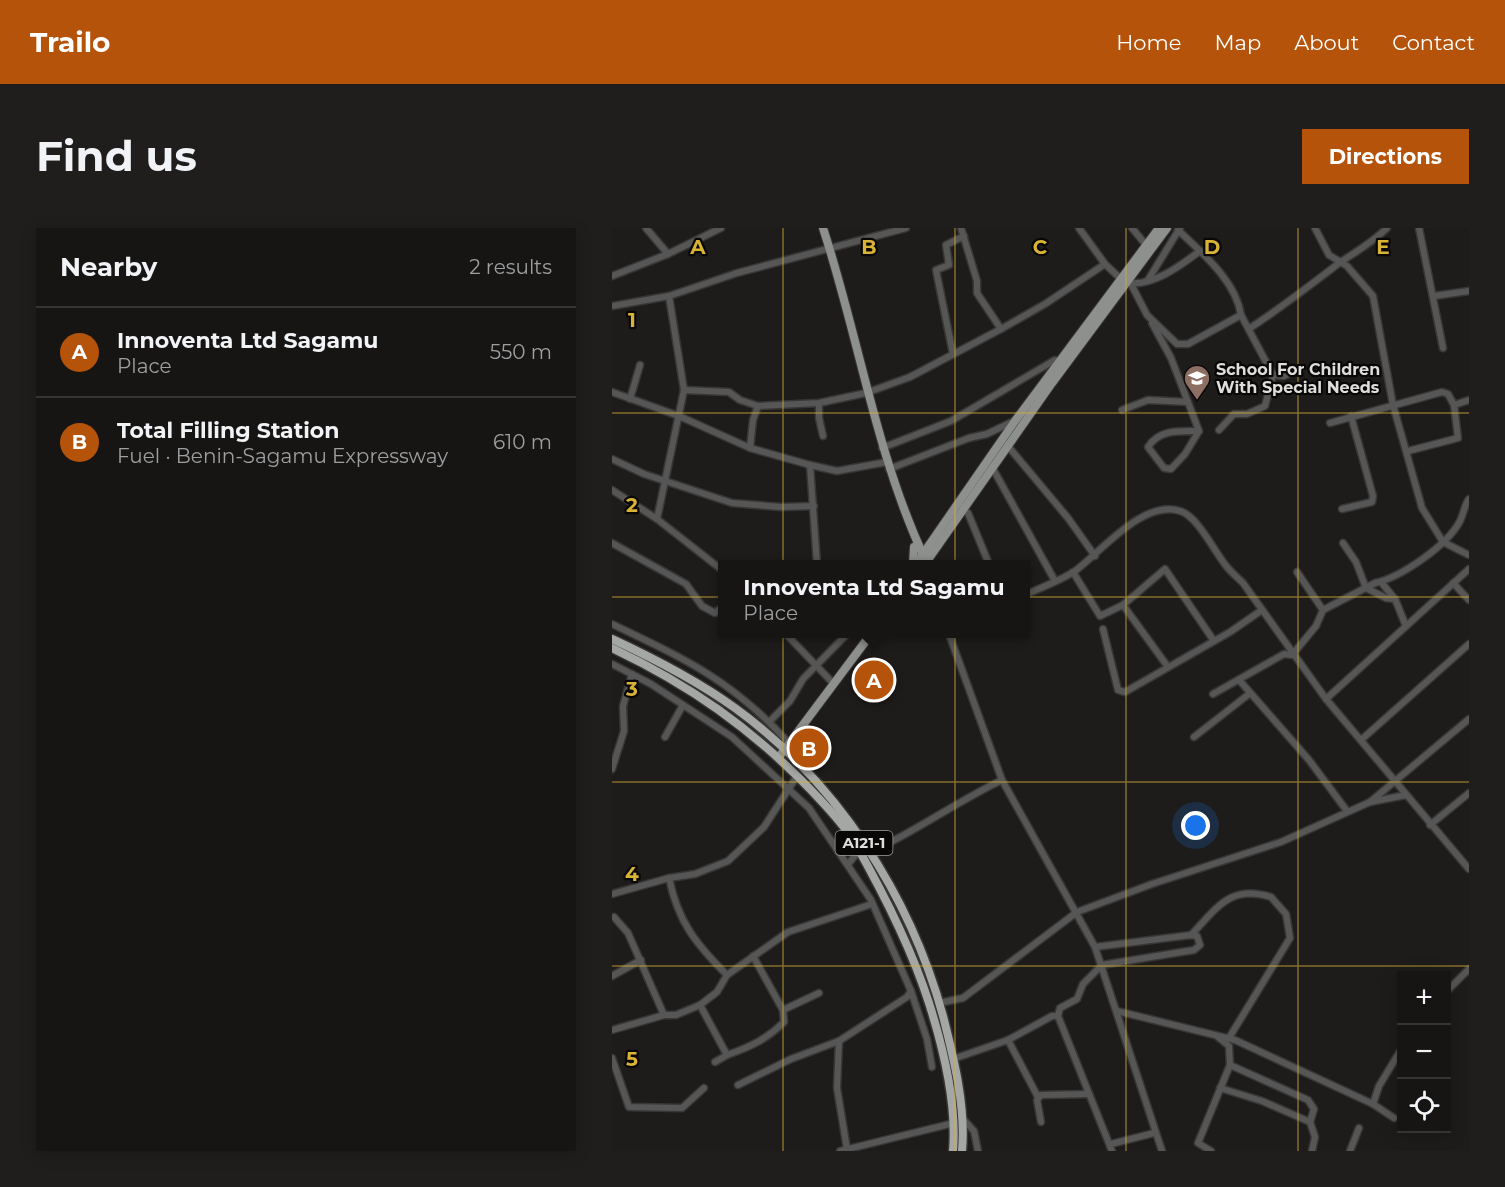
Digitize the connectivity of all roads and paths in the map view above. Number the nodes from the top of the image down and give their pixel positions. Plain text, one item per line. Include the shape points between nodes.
1 (646, 228) edge
2 (721, 228) edge
3 (823, 228) edge
4 (906, 228) edge
5 (961, 228) edge
6 (1078, 228) edge
7 (1132, 228) edge
8 (1159, 228) edge
9 (1167, 228) edge
10 (1315, 228) edge
11 (1387, 228) edge
12 (1419, 228) edge
13 (1179, 229) edge
14 (710, 231) edge
15 (964, 236) junction
16 (1146, 245) junction
17 (829, 247) junction
18 (1200, 251) junction
19 (668, 254) junction
20 (1341, 262) junction
21 (1105, 264) junction
22 (612, 276) edge
23 (1148, 280) junction
24 (1127, 282) junction
25 (1469, 291) edge
26 (669, 296) junction
27 (1434, 296) junction
28 (612, 306) edge
29 (1147, 315) junction
30 (1242, 315) junction
31 (1250, 328) junction
32 (1001, 329) junction
33 (1443, 348) dead end
34 (953, 354) junction
35 (1059, 362) junction
36 (640, 365) dead end
37 (1301, 369) dead end
38 (1273, 375) junction
39 (684, 390) junction
40 (612, 392) edge
41 (866, 393) junction
42 (630, 399) junction
43 (1469, 400) edge
44 (1188, 402) junction
45 (819, 403) junction
46 (1393, 405) junction
47 (1454, 405) junction
48 (758, 406) junction
49 (1122, 410) dead end
50 (680, 416) junction
51 (1351, 416) junction
52 (1015, 421) junction
53 (1330, 423) dead end
54 (1219, 430) dead end
55 (1199, 431) junction
56 (823, 436) dead end
57 (1007, 444) junction
58 (750, 448) junction
59 (882, 448) junction
60 (1408, 452) junction
61 (612, 459) edge
62 (810, 465) junction
63 (888, 466) junction
64 (992, 467) junction
65 (664, 479) junction
66 (612, 490) edge
67 (1469, 500) edge
68 (814, 506) junction
69 (1342, 509) dead end
70 (963, 510) junction
71 (657, 519) junction
72 (932, 542) junction
73 (1443, 542) junction
74 (612, 543) edge
75 (1343, 543) dead end
76 (915, 545) junction
77 (1469, 555) edge
78 (1095, 556) junction
79 (817, 560) edge
80 (920, 560) edge
81 (920, 560) edge
82 (923, 560) edge
83 (923, 560) edge
84 (987, 560) edge
85 (718, 566) edge
86 (1469, 569) edge
87 (1073, 572) junction
88 (1297, 572) dead end
89 (1055, 581) junction
90 (1381, 582) junction
91 (1453, 583) junction
92 (1366, 588) junction
93 (1030, 593) edge
94 (1395, 599) junction
95 (1469, 600) edge
96 (1123, 605) junction
97 (1262, 610) junction
98 (1323, 610) junction
99 (718, 611) edge
100 (612, 624) edge
101 (1406, 626) junction
102 (1103, 629) dead end
103 (790, 638) edge
104 (840, 638) edge
105 (861, 638) edge
106 (867, 638) edge
107 (951, 638) edge
108 (612, 639) edge
109 (1214, 641) junction
110 (1469, 644) edge
111 (612, 648) edge
112 (1292, 655) junction
113 (612, 664) edge
114 (816, 667) junction
115 (1167, 667) junction
116 (632, 674) junction
117 (831, 681) junction
118 (1239, 681) junction
119 (1213, 694) dead end
120 (1249, 694) junction
121 (1326, 699) junction
122 (684, 705) junction
123 (1469, 719) edge
124 (770, 722) junction
125 (665, 737) dead end
126 (1194, 737) dead end
127 (1361, 740) junction
128 (781, 750) junction
129 (615, 754) edge
130 (612, 769) edge
131 (797, 776) junction
132 (1002, 780) junction
133 (1396, 781) junction
134 (788, 789) junction
135 (1469, 793) edge
136 (1406, 795) junction
137 (1370, 802) junction
138 (1347, 811) junction
139 (1430, 825) junction
140 (885, 845) dead end
141 (858, 852) junction
142 (849, 863) junction
143 (1469, 869) edge
144 (669, 878) junction
145 (612, 894) edge
146 (872, 904) junction
147 (1077, 912) junction
148 (613, 916) edge
149 (1191, 935) junction
150 (1095, 947) junction
151 (753, 956) junction
152 (641, 960) junction
153 (1102, 965) junction
154 (1469, 969) edge
155 (727, 975) junction
156 (612, 976) edge
157 (1451, 987) edge
158 (911, 991) junction
159 (819, 993) dead end
160 (939, 1003) junction
161 (700, 1005) junction
162 (783, 1010) junction
163 (1117, 1011) junction
164 (664, 1015) junction
165 (1058, 1016) junction
166 (612, 1030) edge
167 (1212, 1034) junction
168 (1229, 1038) junction
169 (1008, 1040) junction
170 (839, 1041) junction
171 (727, 1055) junction
172 (1397, 1055) edge
173 (612, 1058) edge
174 (953, 1059) junction
175 (715, 1062) dead end
176 (1230, 1065) junction
177 (932, 1067) dead end
178 (738, 1085) dead end
179 (704, 1088) dead end
180 (1220, 1089) junction
181 (1089, 1094) junction
182 (1038, 1097) junction
183 (1373, 1104) junction
184 (1394, 1118) dead end
185 (958, 1121) junction
186 (1041, 1122) dead end
187 (1310, 1122) junction
188 (1359, 1128) dead end
189 (1154, 1133) junction
190 (873, 1143) junction
191 (1111, 1147) edge
192 (844, 1150) edge
193 (874, 1151) edge
194 (953, 1151) edge
195 (962, 1151) edge
196 (978, 1151) edge
197 (1162, 1151) edge
198 (1211, 1151) edge
199 (1312, 1151) edge
200 (1350, 1151) edge

1 - 19 street
2 - 14 street
3 - 17 main road
4 - 17 street
5 - 15 street
6 - 21 street
7 - 16 street
8 - 16 main road
9 - 24 main road
10 - 20 street via 1329,255
11 - 20 street
12 - 27 street
13 - 18 street
13 - 23 street
14 - 19 street
15 - 32 street via 977,293
15 - 34 street via 946,245 949,266 936,270
16 - 24 main road
17 - 26 street
17 - 41 main road
18 - 23 street via 1186,264
18 - 30 street via 1222,277
19 - 22 street
20 - 31 street via 1287,305
20 - 46 street via 1373,296
21 - 24 street
21 - 32 street
23 - 24 street
24 - 29 street
24 - 35 main road
24 - 57 main road
25 - 27 street
26 - 28 street
26 - 39 street
27 - 33 street
29 - 30 street via 1171,340 1182,345
29 - 44 street via 1171,358
30 - 31 street
31 - 38 street
32 - 34 street
34 - 41 street via 910,377
35 - 52 main road
35 - 59 street via 1054,360 951,420
36 - 42 street
37 - 38 street via 1284,376
38 - 54 street via 1264,406 1244,415 1234,414
39 - 48 street via 729,392
39 - 50 street
40 - 42 street
41 - 45 street
41 - 59 main road
42 - 50 street
43 - 47 street
44 - 49 street via 1148,400
44 - 55 street
45 - 48 street
45 - 56 street
46 - 47 street via 1442,392 1448,394
46 - 51 street
46 - 60 street
47 - 60 street via 1458,438
48 - 58 street
50 - 58 street
50 - 65 street
51 - 53 street
51 - 69 street via 1373,496 1366,505
52 - 63 street
52 - 72 main road
55 - 55 street via 1168,432 1153,439 1148,447 1164,468 1171,469
57 - 64 main road
57 - 78 street
58 - 62 street
59 - 63 main road
60 - 73 street via 1422,508
61 - 65 street
62 - 63 street via 837,471
62 - 68 street
63 - 76 main road
64 - 70 main road
64 - 89 street
65 - 68 street via 732,503
65 - 71 street
66 - 71 street
67 - 73 street via 1460,521
68 - 79 street
70 - 83 main road
70 - 84 street via 968,513
71 - 85 street
72 - 76 main road
72 - 82 main road
73 - 77 street
73 - 90 street via 1424,558
74 - 99 street via 687,584 707,610
75 - 92 street
76 - 80 main road
76 - 81 main road
78 - 87 street
78 - 97 street via 1112,537 1145,516 1157,511 1180,511 1191,519
86 - 91 street
87 - 89 street
87 - 96 street via 1100,616
88 - 98 street
89 - 93 street
90 - 92 street
90 - 94 street
91 - 95 street
91 - 101 street
92 - 94 street
92 - 98 street
94 - 101 street
96 - 109 street via 1165,569
96 - 115 street
97 - 109 street
97 - 112 street
98 - 112 street via 1316,626
100 - 124 street via 689,660 719,679
101 - 121 street
102 - 115 street via 1118,690 1125,692
103 - 114 street
104 - 114 street
105 - 117 main road
106 - 128 main road
107 - 132 street
108 - 128 highway, A121-1 via 707,689
109 - 115 street
110 - 127 street
111 - 128 highway, A121-1 via 697,694
112 - 118 street via 1284,654
112 - 121 street
113 - 116 street
114 - 117 street
114 - 124 street
116 - 122 street
116 - 129 street via 623,706 624,730
117 - 128 main road
118 - 119 street
118 - 120 street
120 - 126 street
120 - 138 street via 1309,760
121 - 127 street
122 - 125 street
122 - 134 street via 732,736
123 - 133 street
124 - 128 street
127 - 133 street
128 - 131 highway, A121-1
128 - 160 highway, A121-1 via 834,803 871,854 905,913
129 - 130 street
131 - 134 street
131 - 141 highway, A121-1 via 828,808
132 - 140 street
132 - 147 street
133 - 136 street
133 - 137 street
134 - 142 street via 809,808
134 - 144 street via 765,827 728,861 695,874
135 - 139 street
136 - 137 street
136 - 139 street
137 - 138 street
138 - 147 street via 1281,842
139 - 143 street
141 - 142 street
141 - 185 highway, A121-1 via 886,899 917,970 940,1036
142 - 146 street
144 - 145 street
144 - 155 street via 674,903 685,927
146 - 151 street via 788,932
146 - 158 street
147 - 150 street
147 - 160 street via 963,998
148 - 152 street via 628,933
149 - 150 street
149 - 153 street via 1199,939 1198,949
149 - 168 street via 1228,898 1237,894 1271,897 1286,914 1290,938
150 - 153 street
151 - 155 street
151 - 162 street
152 - 156 street
152 - 164 street
153 - 163 street
153 - 165 street via 1083,984 1077,999 1060,1008
154 - 157 street
155 - 161 street via 717,992
158 - 170 street
158 - 177 street
159 - 162 street
160 - 174 highway, A121-1
161 - 164 street via 676,1015
161 - 171 street
162 - 171 street via 784,1022 772,1034
163 - 167 street
163 - 189 street
164 - 166 street
165 - 169 street
165 - 181 street
167 - 168 street
167 - 176 street via 1229,1046
168 - 183 street
169 - 174 street
169 - 182 street
170 - 178 street
170 - 192 street via 837,1088
171 - 175 street
172 - 183 street
173 - 179 street via 628,1107 682,1108
174 - 185 highway, A121-1
176 - 180 street
176 - 187 street via 1308,1100 1314,1109
180 - 187 street via 1262,1101
180 - 198 street via 1198,1143
181 - 182 street
181 - 191 street
182 - 186 street
183 - 184 street
185 - 190 street
185 - 194 highway, A121-1
185 - 195 highway, A121-1
185 - 196 street via 974,1131
187 - 199 street via 1315,1137
188 - 200 street
189 - 191 street
189 - 197 street
190 - 192 street
190 - 193 street

